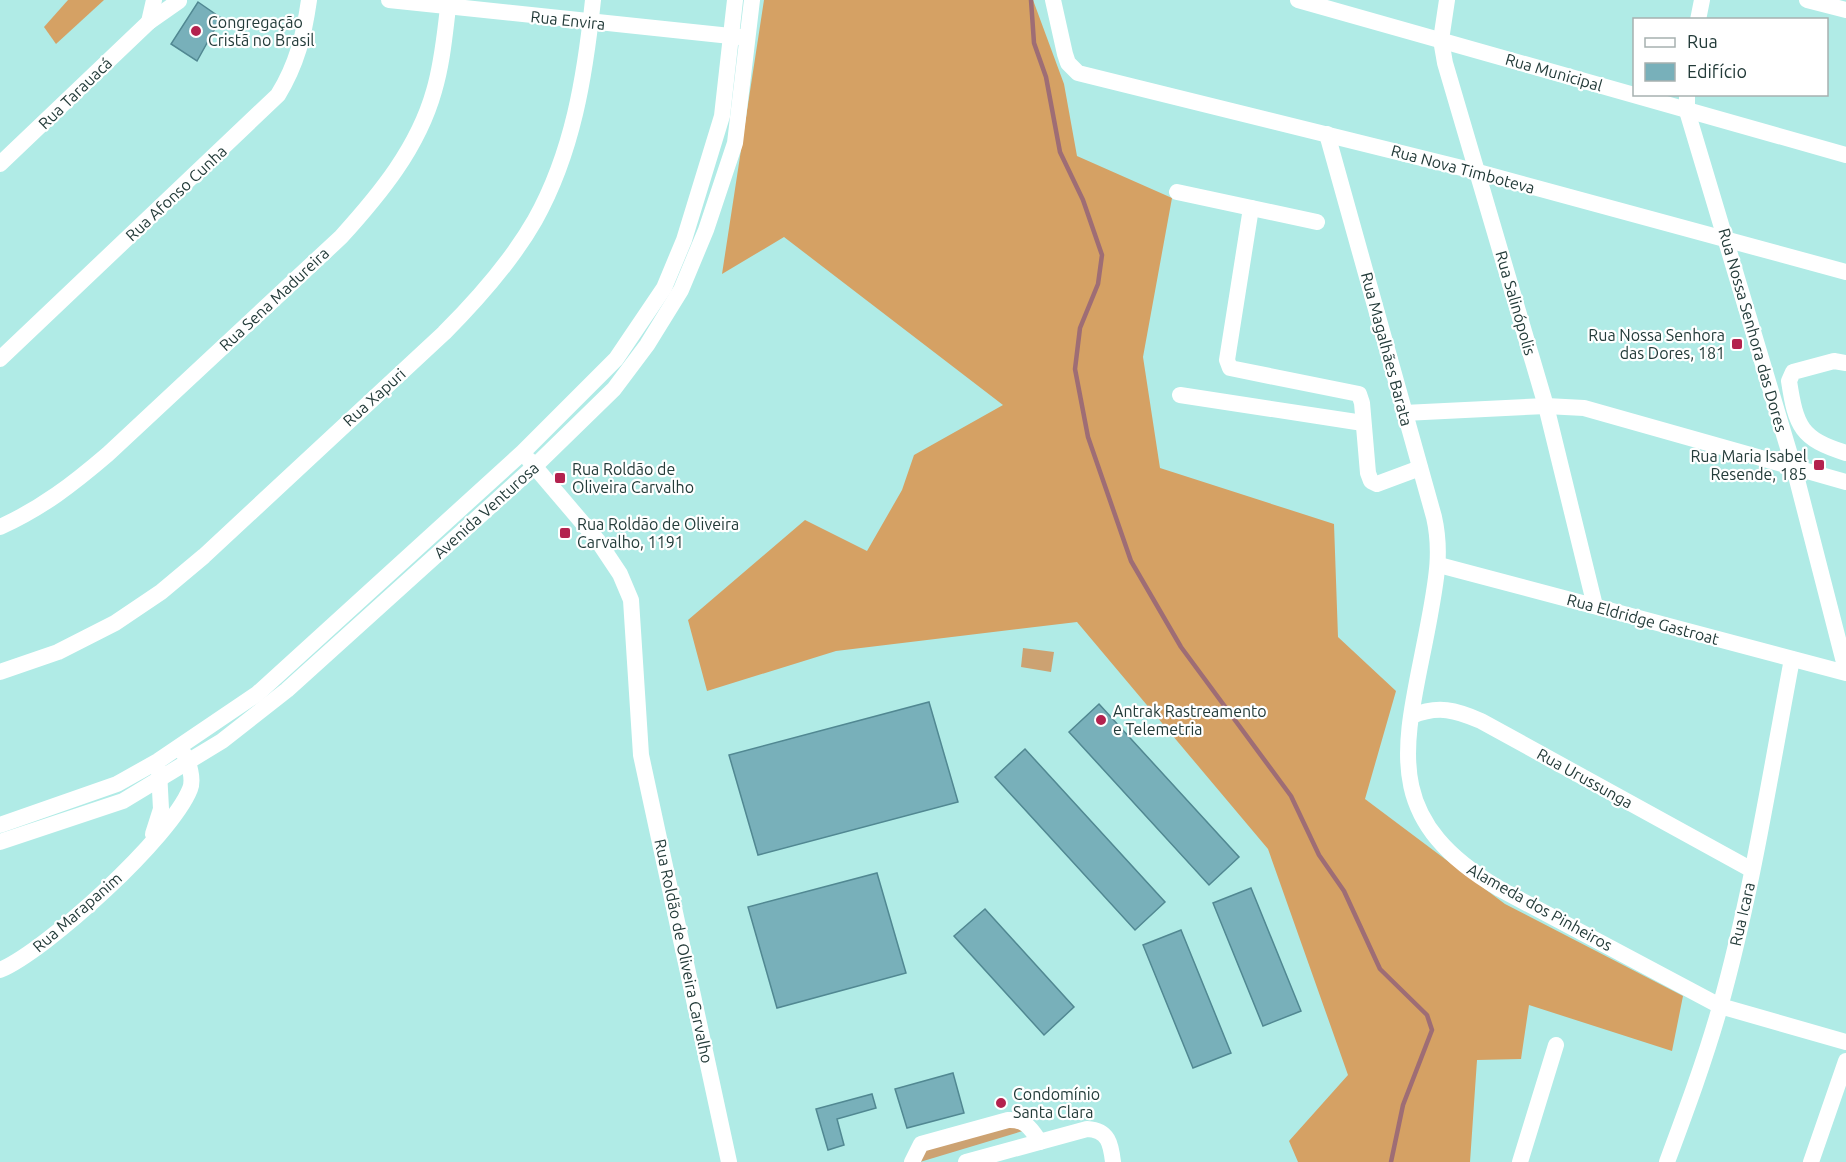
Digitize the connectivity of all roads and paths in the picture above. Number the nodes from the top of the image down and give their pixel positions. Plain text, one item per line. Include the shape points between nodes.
1 (154, 0) edge
2 (309, 0) edge
3 (389, 0) edge
4 (593, 0) edge
5 (735, 0) edge
6 (752, 0) edge
7 (1053, 0) edge
8 (1298, 0) edge
9 (1447, 0) edge
10 (1702, 0) edge
11 (1807, 0) edge
12 (180, 1) edge
13 (448, 3) edge
14 (1846, 10) edge
15 (1698, 18) edge
16 (149, 22) junction
17 (590, 22) junction
18 (740, 37) junction
19 (1441, 40) junction
20 (1633, 89) edge
21 (1660, 96) edge
22 (1687, 103) edge
23 (1327, 134) junction
24 (1846, 155) edge
25 (0, 164) edge
26 (1478, 172) junction
27 (1177, 192) dead end
28 (1251, 208) junction
29 (1317, 222) dead end
30 (1728, 240) junction
31 (1846, 272) edge
32 (0, 358) edge
33 (1846, 363) edge
34 (1180, 395) dead end
35 (1546, 406) junction
36 (1404, 413) junction
37 (1363, 423) junction
38 (523, 452) junction
39 (1846, 453) edge
40 (535, 466) junction
41 (1420, 468) junction
42 (1794, 468) junction
43 (1846, 482) edge
44 (0, 527) edge
45 (1439, 565) junction
46 (1595, 606) junction
47 (1791, 659) junction
48 (0, 672) edge
49 (1846, 672) edge
50 (1412, 716) junction
51 (179, 747) junction
52 (158, 761) junction
53 (189, 762) junction
54 (160, 781) junction
55 (0, 825) edge
56 (0, 842) edge
57 (149, 846) junction
58 (1752, 870) junction
59 (0, 970) edge
60 (1720, 1006) junction
61 (1846, 1042) edge
62 (1556, 1045) dead end
63 (1846, 1061) edge
64 (1040, 1142) junction
65 (729, 1162) edge
66 (912, 1162) edge
67 (969, 1162) edge
68 (1113, 1162) edge
69 (1520, 1162) edge
70 (1666, 1162) edge
71 (1811, 1162) edge

1 - 12 street via 166,4
1 - 16 street
2 - 32 street, Rua Afonso Cunha via 300,50 278,95
3 - 13 street, Rua Envira
4 - 17 street, Rua Xapuri
5 - 18 street, Avenida Venturosa
6 - 18 street, Avenida Venturosa
7 - 23 street, Rua Nova Timboteva via 1065,54 1078,73
8 - 19 street, Rua Municipal
9 - 19 street, Rua Salinópolis
10 - 15 street
11 - 14 street
12 - 16 street, Rua Tarauacá
13 - 17 street, Rua Envira
13 - 44 street, Rua Sena Madureira via 434,92 402,161 376,199 341,237 73,485 34,511
16 - 25 street, Rua Tarauacá
17 - 18 street, Rua Envira
17 - 48 street, Rua Xapuri via 577,109 558,168 535,219 478,298 161,592 116,623
18 - 38 street, Avenida Venturosa via 717,137 664,288 616,359
18 - 40 street, Avenida Venturosa via 735,143 681,290 614,389
19 - 20 street, Rua Municipal
19 - 26 street, Rua Salinópolis
21 - 22 street, Rua Municipal
22 - 24 street, Rua Municipal
22 - 30 street, Rua Nossa Senhora das Dores
23 - 26 street, Rua Nova Timboteva
23 - 36 street, Rua Magalhães Barata
26 - 30 street, Rua Nova Timboteva
26 - 35 street, Rua Salinópolis
27 - 28 street
28 - 29 street
28 - 37 street via 1227,360 1230,368 1352,390 1359,394 1362,403
30 - 31 street, Rua Nova Timboteva
30 - 42 street, Rua Nossa Senhora das Dores
33 - 39 street via 1834,361 1793,372 1789,381 1803,433 1818,444
34 - 37 street
35 - 36 street
35 - 42 street via 1584,408
35 - 46 street, Rua Salinópolis
36 - 41 street, Rua Magalhães Barata
37 - 41 street via 1371,481 1377,484
38 - 40 street, Rua Roldão de Oliveira Carvalho
38 - 51 street, Avenida Venturosa via 281,675
40 - 53 street, Avenida Venturosa via 287,690
40 - 65 street, Rua Roldão de Oliveira Carvalho via 598,541 620,574 631,600 641,755
41 - 45 street, Rua Magalhães Barata via 1437,532
42 - 43 street
42 - 49 street, Rua Nossa Senhora das Dores
45 - 46 street, Rua Eldridge Gastroat
45 - 50 street, Alameda dos Pinheiros
46 - 47 street, Rua Eldridge Gastroat
47 - 49 street, Rua Eldridge Gastroat
47 - 58 street, Rua Icara
50 - 58 street, Rua Urussunga via 1448,709 1481,721
50 - 60 street, Alameda dos Pinheiros via 1408,744 1410,789 1433,836 1449,854 1500,889
51 - 52 street, Avenida Venturosa
51 - 53 street
52 - 54 street, Rua Marapanim
52 - 55 street, Avenida Venturosa via 117,784
53 - 54 street, Avenida Venturosa
53 - 57 street, Rua Marapanim via 191,787
54 - 56 street, Avenida Venturosa via 123,801
54 - 57 street, Rua Marapanim via 161,809
57 - 59 street, Rua Marapanim via 45,944
58 - 60 street, Rua Icara
60 - 61 street, Alameda dos Pinheiros
60 - 70 street, Rua Icara
62 - 69 street
63 - 71 street
64 - 66 street via 1022,1120 1008,1120 921,1143
64 - 67 street
64 - 68 street via 1088,1129 1100,1132 1111,1143

